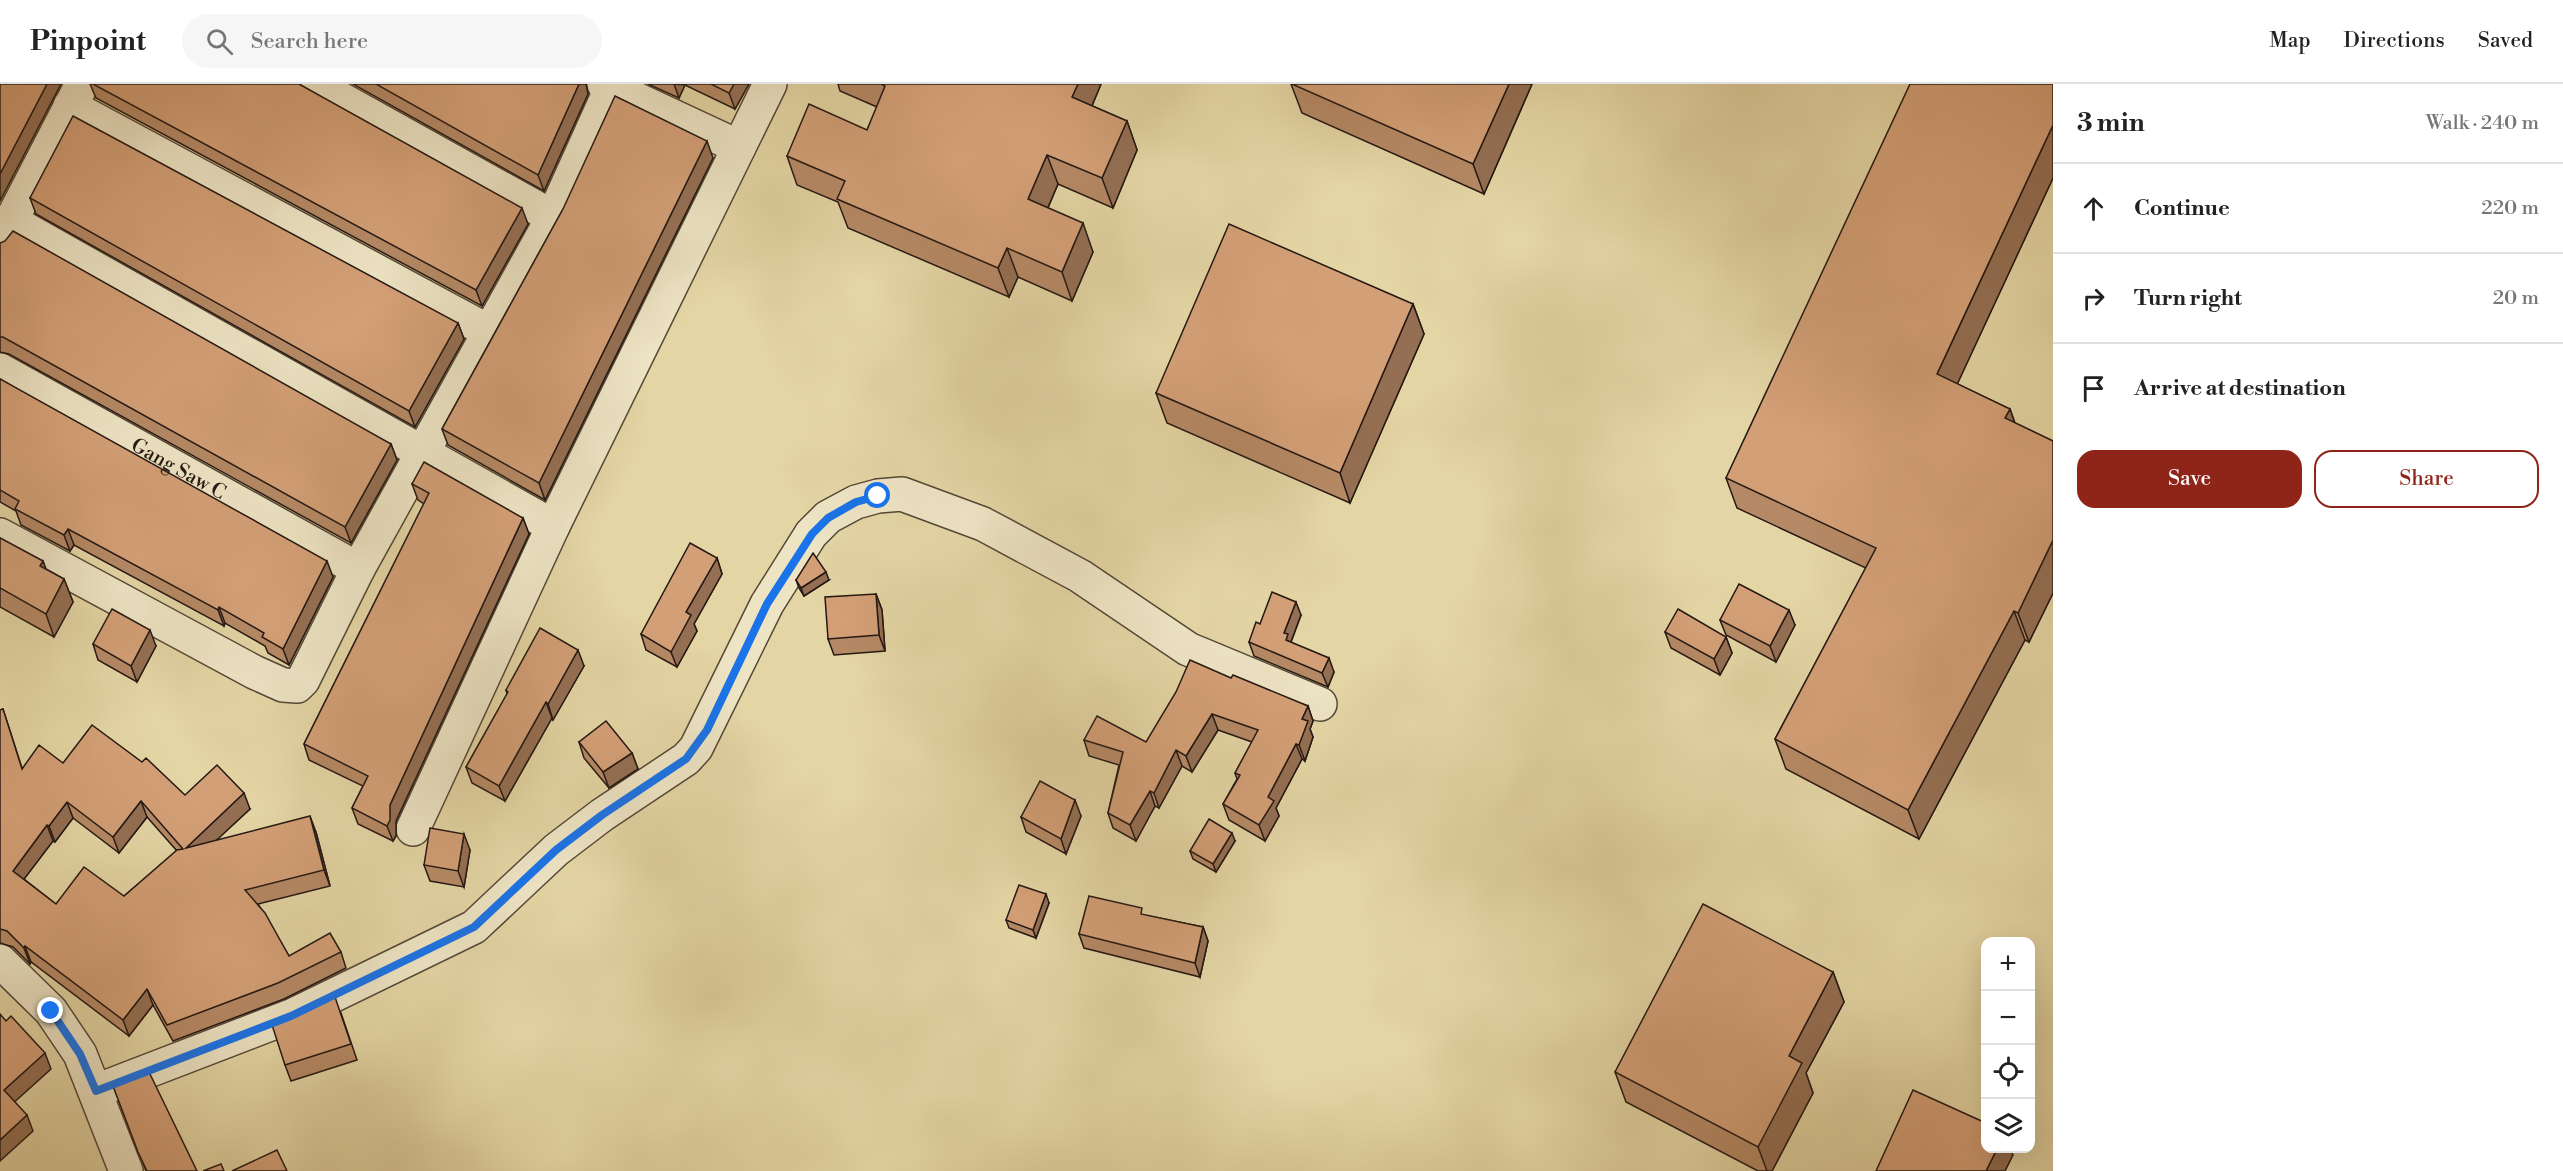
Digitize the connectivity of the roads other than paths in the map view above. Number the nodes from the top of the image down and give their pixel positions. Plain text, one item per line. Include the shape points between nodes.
1 (315, 84) edge
2 (770, 84) edge
3 (609, 85) edge
4 (76, 95) edge
5 (739, 147) junction
6 (553, 217) junction
7 (5, 232) edge
8 (490, 332) junction
9 (0, 370) edge
10 (421, 454) junction
11 (553, 526) junction
12 (0, 535) edge
13 (358, 569) junction
14 (1320, 704) dead end
15 (413, 829) dead end
16 (0, 961) edge
17 (96, 1091) junction
18 (126, 1171) edge

1 - 6 street
2 - 5 street
3 - 5 street
3 - 6 street
4 - 7 street
4 - 8 street
5 - 11 street
6 - 8 street
7 - 10 street
8 - 10 street
9 - 13 street, Gang Saw C
10 - 11 street
10 - 13 street
11 - 15 street
12 - 13 street via 254,672 291,687 303,680
14 - 17 street via 1188,649 1080,576 983,524 902,494 856,502 828,518 812,534 767,604 707,730 691,753 556,850 474,927 291,1016
16 - 17 street via 51,1011 80,1054
17 - 18 street

